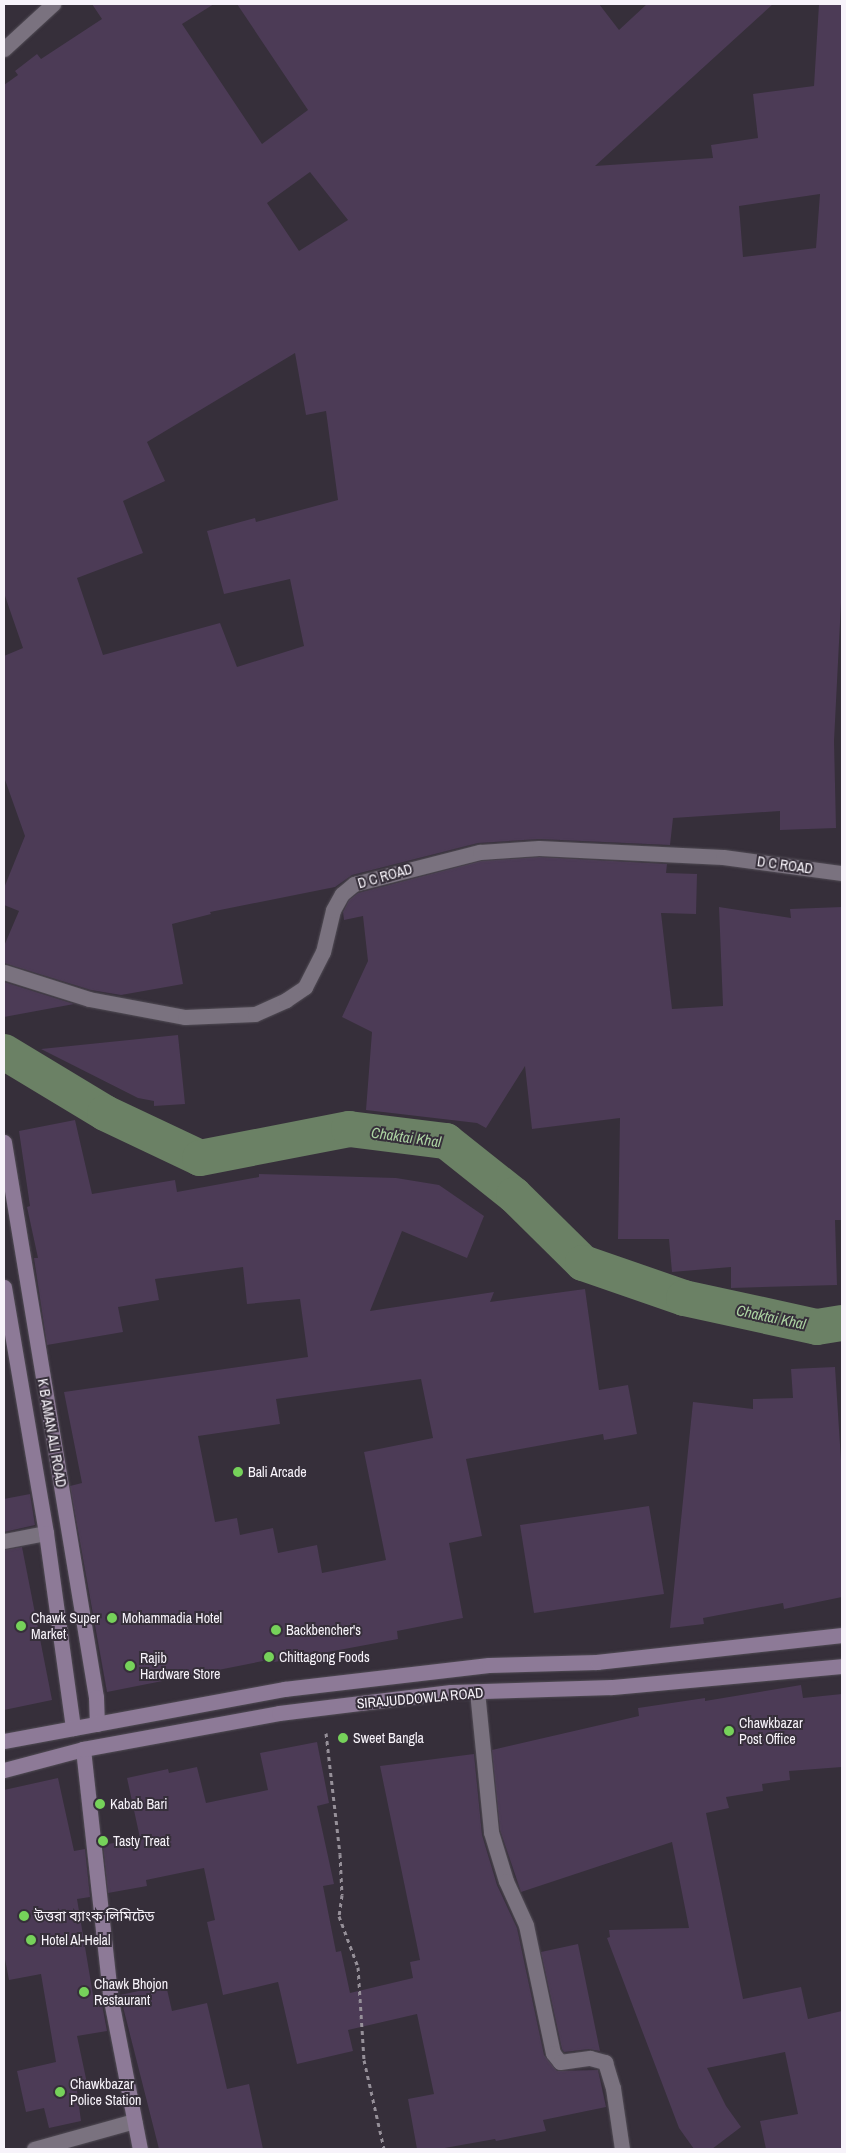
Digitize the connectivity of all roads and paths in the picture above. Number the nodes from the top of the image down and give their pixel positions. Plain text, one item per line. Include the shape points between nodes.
1 (53, 4) edge
2 (4, 49) edge
3 (842, 873) edge
4 (4, 972) edge
5 (4, 1142) edge
6 (6, 1159) edge
7 (4, 1287) edge
8 (46, 1533) junction
9 (4, 1541) edge
10 (842, 1635) edge
11 (842, 1666) edge
12 (478, 1691) junction
13 (97, 1724) junction
14 (74, 1728) junction
15 (326, 1728) dead end
16 (4, 1741) edge
17 (83, 1749) junction
18 (4, 1770) edge
19 (134, 2120) junction
20 (34, 2149) edge
21 (140, 2149) edge
22 (384, 2149) edge
23 (622, 2149) edge

1 - 2 street
3 - 4 street, D C ROAD via 684,855 539,848 470,854 354,884 342,894 332,910 323,952 304,987 286,1000 255,1014 185,1017 89,999
5 - 6 main road, K B AMAN ALI ROAD
6 - 13 main road, K B AMAN ALI ROAD via 96,1697
7 - 8 main road, K B AMAN ALI ROAD
8 - 9 street
8 - 14 main road, K B AMAN ALI ROAD
10 - 13 main road, SIRAJUDDOWLA ROAD via 598,1662 488,1665 294,1688
11 - 12 main road, SIRAJUDDOWLA ROAD via 622,1686
12 - 17 main road, SIRAJUDDOWLA ROAD via 279,1713
12 - 23 street via 492,1832 506,1880 526,1925 553,2053 560,2062 590,2058 605,2062 613,2088
13 - 14 main road, SIRAJUDDOWLA ROAD
14 - 16 main road, SIRAJUDDOWLA ROAD
15 - 22 path via 340,1854 342,1895 339,1916 358,1968 364,2060
17 - 18 main road, SIRAJUDDOWLA ROAD
17 - 19 main road via 110,1995
19 - 20 street
19 - 21 main road

